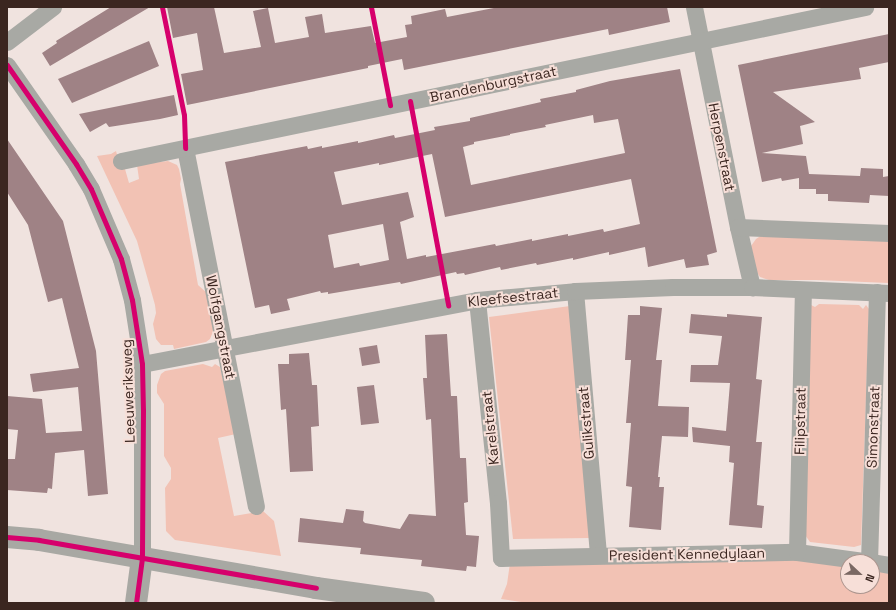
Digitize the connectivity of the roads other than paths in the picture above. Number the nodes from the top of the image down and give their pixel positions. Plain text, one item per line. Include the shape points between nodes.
1 (53, 7) edge
2 (694, 7) edge
3 (865, 7) edge
4 (701, 40) junction
5 (7, 42) edge
6 (7, 65) edge
7 (185, 148) junction
8 (121, 161) dead end
9 (738, 227) junction
10 (889, 233) edge
11 (752, 287) junction
12 (803, 290) junction
13 (575, 291) junction
14 (883, 293) edge
15 (477, 300) junction
16 (225, 347) junction
17 (142, 364) junction
18 (256, 506) dead end
19 (7, 537) edge
20 (797, 552) junction
21 (871, 554) edge
22 (598, 555) junction
23 (142, 558) junction
24 (501, 558) joint
25 (840, 558) edge
26 (136, 603) edge
27 (424, 603) edge

1 - 5 street
2 - 4 street, Herpenstraat
3 - 4 street, Brandenburgstraat
4 - 7 street, Brandenburgstraat
4 - 9 street, Herpenstraat
6 - 17 street, Leeuweriksweg via 91,189 121,259 132,300
7 - 8 street, Brandenburgstraat
7 - 16 street, Wolfgangstraat
9 - 10 street
9 - 11 street, Herpenstraat
11 - 12 street, Kleefsestraat
11 - 13 street, Kleefsestraat
12 - 14 street, Kleefsestraat
12 - 20 street, Filipstraat
13 - 15 street, Kleefsestraat
13 - 22 street, Gulikstraat
14 - 21 street, Simonstraat
15 - 16 street, Kleefsestraat
15 - 24 street, Karelstraat via 498,503
16 - 17 street, Kleefsestraat
16 - 18 street, Wolfgangstraat
17 - 23 street, Leeuweriksweg
19 - 23 street
20 - 22 street, President Kennedylaan
20 - 25 street, President Kennedylaan
22 - 24 street, President Kennedylaan
23 - 26 street
23 - 27 street via 316,588

